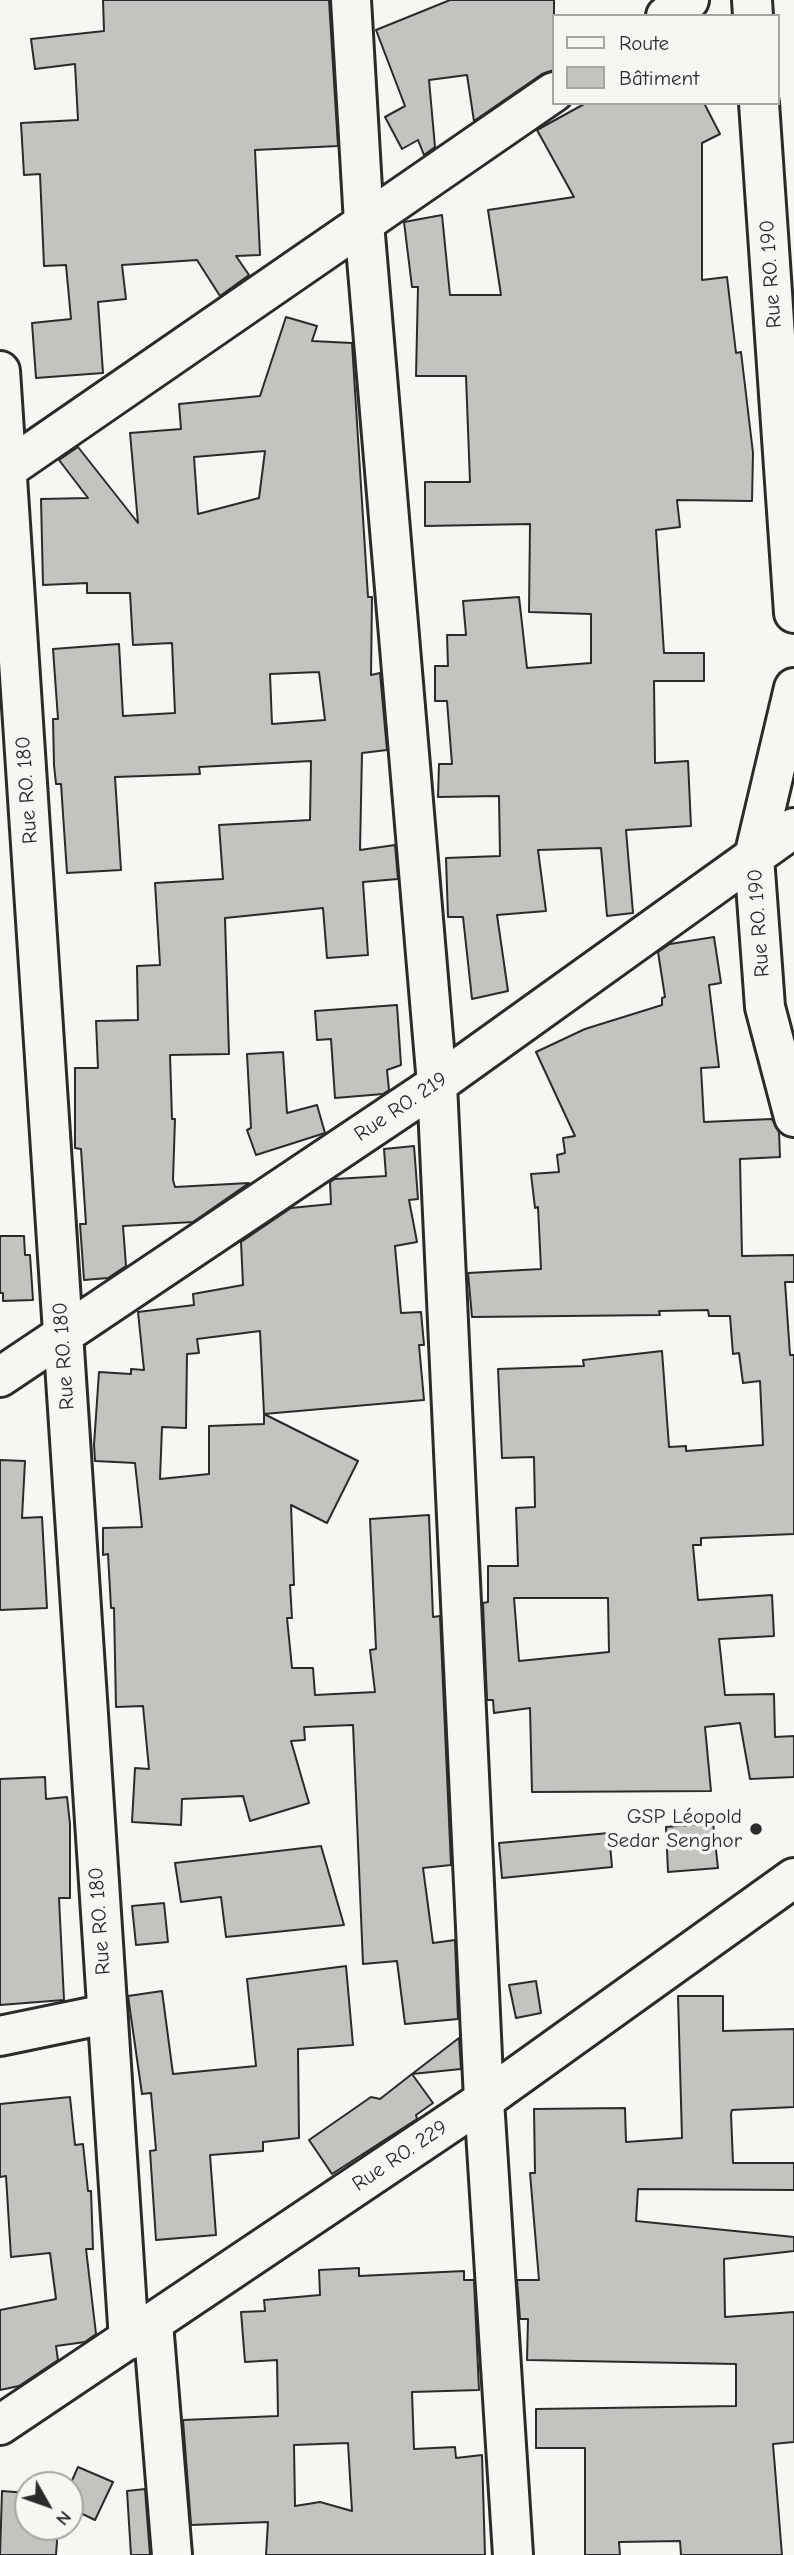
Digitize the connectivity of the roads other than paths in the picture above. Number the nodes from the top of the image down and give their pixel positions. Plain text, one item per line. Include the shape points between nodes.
1 (351, 0) edge
2 (689, 0) edge
3 (669, 14) edge
4 (552, 93) edge
5 (759, 105) edge
6 (364, 223) junction
7 (0, 372) edge
8 (3, 471) edge
9 (794, 613) edge
10 (794, 688) edge
11 (794, 828) edge
12 (754, 857) junction
13 (437, 1084) junction
14 (794, 1116) edge
15 (63, 1334) junction
16 (0, 1377) edge
17 (794, 1878) edge
18 (106, 2014) junction
19 (0, 2036) edge
20 (484, 2100) junction
21 (141, 2332) junction
22 (0, 2425) edge
23 (172, 2555) edge
24 (513, 2555) edge

1 - 6 street
2 - 3 street
4 - 6 street
5 - 9 street, Rue RO. 190
6 - 8 street
6 - 13 street
7 - 8 street, Rue RO. 180
8 - 15 street, Rue RO. 180
10 - 12 street, Rue RO. 190
11 - 12 street, Rue RO. 219
12 - 13 street, Rue RO. 219
12 - 14 street, Rue RO. 190 via 765,1007
13 - 15 street, Rue RO. 219
13 - 20 street
15 - 16 street, Rue RO. 219
15 - 18 street, Rue RO. 180
17 - 20 street, Rue RO. 229
18 - 19 street
18 - 21 street, Rue RO. 180
20 - 21 street, Rue RO. 229
20 - 24 street
21 - 22 street, Rue RO. 229
21 - 23 street, Rue RO. 180

